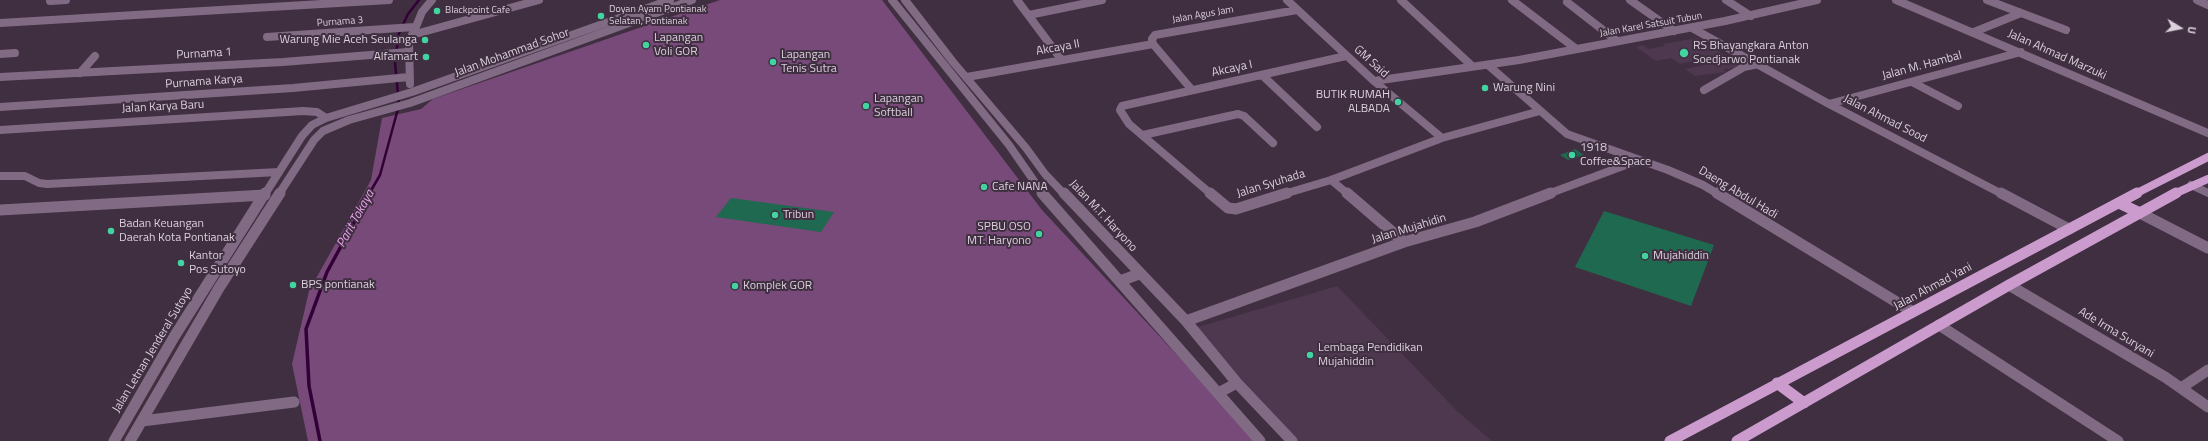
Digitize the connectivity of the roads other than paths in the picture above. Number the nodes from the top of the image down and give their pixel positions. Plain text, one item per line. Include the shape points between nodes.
1 (66, 0) edge
2 (389, 0) edge
3 (433, 0) edge
4 (539, 0) edge
5 (670, 0) edge
6 (692, 0) edge
7 (892, 0) edge
8 (905, 0) edge
9 (1017, 0) edge
10 (1102, 0) edge
11 (1287, 0) edge
12 (1401, 0) edge
13 (1512, 0) edge
14 (1630, 0) edge
15 (1726, 0) edge
16 (1788, 0) edge
17 (1816, 0) edge
18 (1896, 0) edge
19 (1987, 0) edge
20 (2197, 0) edge
21 (50, 1) dead end
22 (1567, 2) dead end
23 (1796, 5) junction
24 (2208, 5) edge
25 (1297, 10) junction
26 (2021, 13) junction
27 (1029, 15) junction
28 (1751, 16) junction
29 (0, 23) edge
30 (602, 28) junction
31 (1692, 28) junction
32 (411, 30) junction
33 (1674, 30) junction
34 (2066, 30) dead end
35 (1974, 32) junction
36 (933, 34) junction
37 (267, 37) dead end
38 (922, 37) junction
39 (1617, 41) junction
40 (1153, 44) junction
41 (1575, 48) junction
42 (408, 52) junction
43 (2021, 52) junction
44 (15, 53) dead end
45 (0, 54) edge
46 (95, 56) dead end
47 (1346, 56) junction
48 (1061, 59) junction
49 (1758, 64) junction
50 (1488, 65) junction
51 (1472, 66) junction
52 (80, 73) junction
53 (1262, 75) junction
54 (0, 77) edge
55 (967, 77) junction
56 (405, 78) junction
57 (1374, 81) junction
58 (1912, 82) junction
59 (1192, 90) junction
60 (1704, 90) dead end
61 (410, 93) junction
62 (1829, 104) junction
63 (381, 106) junction
64 (1122, 106) joint
65 (1958, 106) dead end
66 (0, 107) edge
67 (1540, 111) junction
68 (997, 114) junction
69 (985, 117) junction
70 (326, 118) junction
71 (338, 123) joint
72 (1317, 127) dead end
73 (0, 130) edge
74 (2208, 133) edge
75 (1143, 135) junction
76 (1442, 138) junction
77 (1273, 143) dead end
78 (2208, 157) edge
79 (1639, 160) junction
80 (279, 172) junction
81 (0, 176) edge
82 (2208, 179) edge
83 (1331, 180) junction
84 (2191, 186) junction
85 (2208, 194) edge
86 (265, 195) junction
87 (2119, 203) junction
88 (0, 210) edge
89 (2140, 213) junction
90 (2068, 229) junction
91 (1404, 242) junction
92 (2208, 248) edge
93 (1139, 274) junction
94 (1120, 281) junction
95 (2009, 285) junction
96 (219, 288) junction
97 (205, 290) junction
98 (1913, 312) junction
99 (1186, 321) junction
100 (1939, 325) junction
101 (2208, 370) edge
102 (1237, 383) junction
103 (1777, 383) junction
104 (2181, 388) junction
105 (1218, 393) junction
106 (294, 402) dead end
107 (1804, 402) junction
108 (2208, 407) edge
109 (142, 421) junction
110 (2113, 440) edge
111 (114, 441) edge
112 (130, 441) edge
113 (1260, 441) edge
114 (1292, 441) edge
115 (1670, 441) edge
116 (1737, 441) edge

1 - 21 street
2 - 29 street
3 - 32 street
4 - 32 street, Purnama 3
5 - 30 street, Jalan Mohammad Sohor
6 - 30 street, Jalan Mohammad Sohor
7 - 38 street via 904,18
8 - 36 street, Jalan M.T. Haryono
9 - 27 street
10 - 27 street
11 - 25 street, GM Said
12 - 51 street
13 - 41 street
14 - 33 street
15 - 28 street
16 - 23 street
17 - 23 street, Jalan Karel Satsuit Tubun
18 - 35 street, Jalan Ahmad Marzuki
19 - 26 street
20 - 24 street
22 - 39 street
23 - 28 street, Jalan Karel Satsuit Tubun
25 - 40 street, Jalan Agus Jam via 1160,33 1152,39
25 - 47 street, GM Said
26 - 34 street
26 - 35 street
27 - 48 street
28 - 31 street, Jalan Karel Satsuit Tubun
30 - 61 street, Jalan Mohammad Sohor
30 - 63 street, Jalan Mohammad Sohor via 410,103
31 - 33 street, Jalan Karel Satsuit Tubun
31 - 49 street, Jalan Ahmad Sood
32 - 37 street, Purnama 3 via 380,29
32 - 42 street
33 - 39 street, Jalan Karel Satsuit Tubun
35 - 43 street, Jalan Ahmad Marzuki
36 - 38 street
36 - 55 street, Jalan M.T. Haryono
38 - 69 street
39 - 41 street, Jalan Karel Satsuit Tubun
40 - 48 street, Akcaya II
40 - 59 street
41 - 50 street, Jalan Karel Satsuit Tubun
42 - 52 street, Purnama 1
42 - 56 street
43 - 58 street, Jalan M. Hambal
43 - 74 street, Jalan Ahmad Marzuki
44 - 45 street
46 - 52 street
47 - 53 street, Akcaya I
47 - 57 street, GM Said
48 - 55 street, Akcaya II
49 - 60 street via 1744,67
49 - 62 street, Jalan Ahmad Sood
50 - 51 street, Jalan Karel Satsuit Tubun
50 - 67 street, Daeng Abdul Hadi
51 - 57 street, Jalan Karel Satsuit Tubun
52 - 54 street, Purnama 1
53 - 59 street, Akcaya I
53 - 72 street
55 - 68 street, Jalan M.T. Haryono
56 - 61 street
56 - 66 street, Purnama Karya
57 - 76 street, GM Said
58 - 62 street, Jalan M. Hambal
58 - 65 street
59 - 64 street, Akcaya I
61 - 63 street, Jalan Mohammad Sohor
62 - 90 street, Jalan Ahmad Sood
63 - 70 street, Jalan Mohammad Sohor
63 - 71 street, Jalan Mohammad Sohor
64 - 75 street, Jalan Syuhada via 1122,116
67 - 76 street, Jalan Syuhada
67 - 79 street, Daeng Abdul Hadi via 1567,134
68 - 69 street
68 - 93 street, Jalan M.T. Haryono via 1045,174
69 - 94 street via 1045,197
70 - 73 street, Jalan Karya Baru via 317,112 303,111
70 - 80 street, Jalan Letnan Jenderal Sutoyo via 306,130
71 - 96 street, Jalan Letnan Jenderal Sutoyo via 323,131 314,140
75 - 77 street via 1238,114 1244,116
75 - 83 street, Jalan Syuhada via 1220,202 1232,209 1247,207
76 - 83 street, Jalan Syuhada
78 - 87 main road, Jalan Ahmad Yani
79 - 91 street, Jalan Mujahidin via 1475,222
79 - 98 street, Daeng Abdul Hadi via 1703,185
80 - 81 street via 47,184 25,176
80 - 86 street, Jalan Letnan Jenderal Sutoyo
82 - 84 main road
83 - 91 street
84 - 85 street
84 - 89 main road
86 - 88 street
86 - 97 street, Jalan Letnan Jenderal Sutoyo
87 - 89 main road
87 - 90 main road, Jalan Ahmad Yani
89 - 92 street
89 - 95 main road
90 - 98 main road, Jalan Ahmad Yani
91 - 99 street, Jalan Mujahidin
93 - 94 street
93 - 99 street, Jalan M.T. Haryono
94 - 105 street
95 - 100 main road
95 - 104 street, Ade Irma Suryani
96 - 97 street
96 - 109 street, Jalan Letnan Jenderal Sutoyo
97 - 111 street, Jalan Letnan Jenderal Sutoyo via 174,337
98 - 103 main road, Jalan Ahmad Yani
99 - 102 street, Jalan M.T. Haryono
100 - 107 main road
100 - 110 street
101 - 104 street
102 - 105 street
102 - 114 street, Jalan M.T. Haryono
103 - 107 main road
103 - 115 main road, Jalan Ahmad Yani
104 - 108 street, Ade Irma Suryani
105 - 113 street
106 - 109 street
107 - 116 main road
109 - 112 street, Jalan Letnan Jenderal Sutoyo

